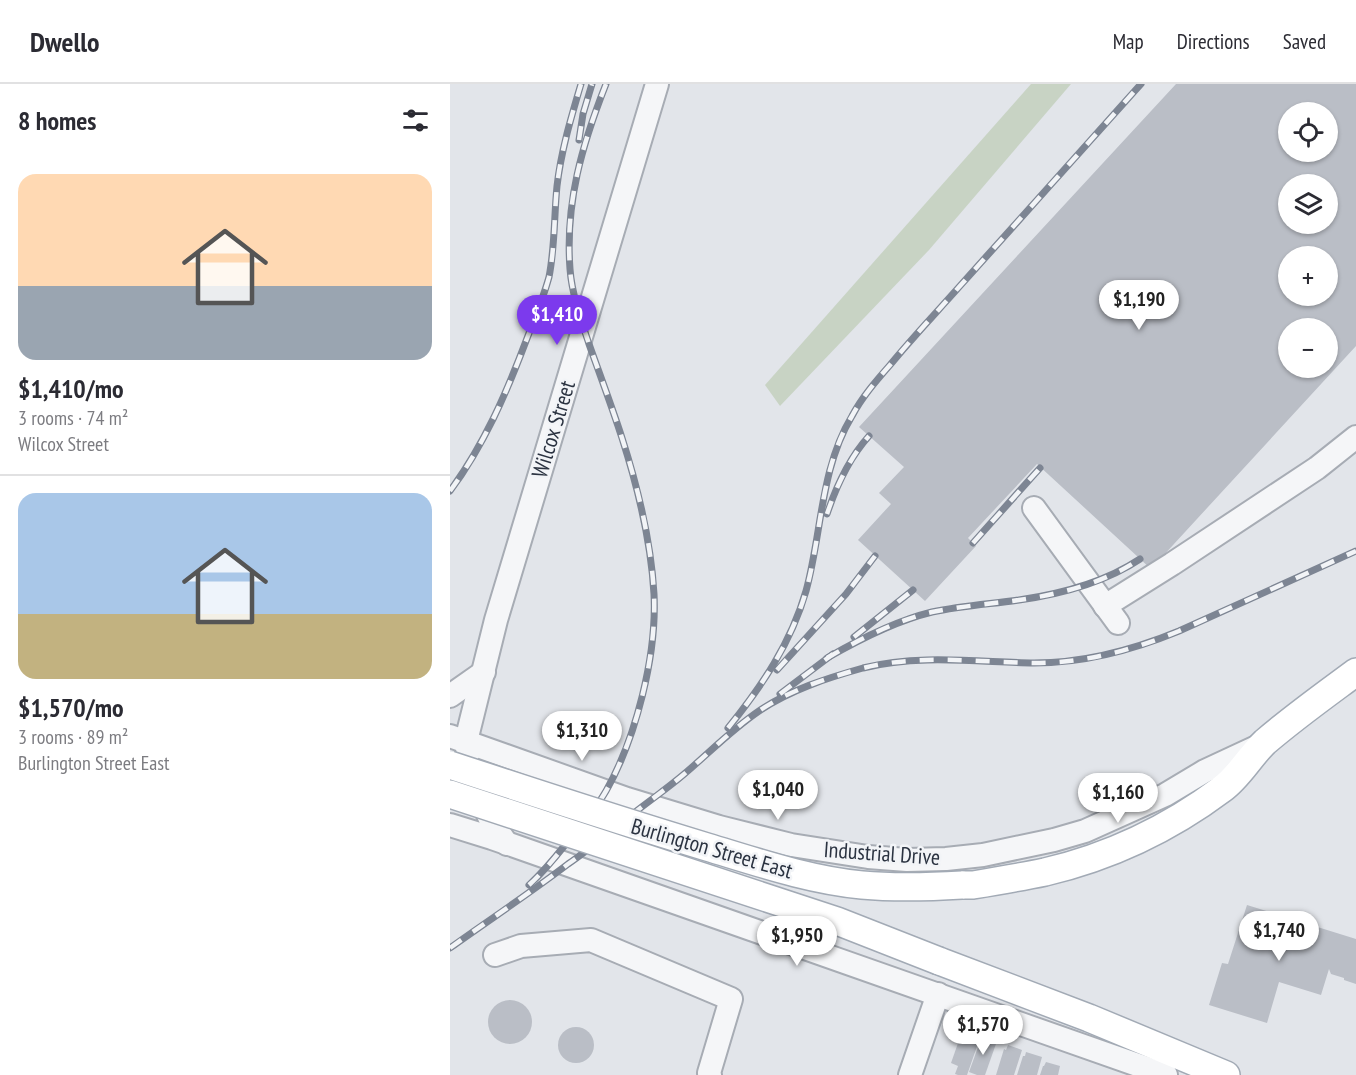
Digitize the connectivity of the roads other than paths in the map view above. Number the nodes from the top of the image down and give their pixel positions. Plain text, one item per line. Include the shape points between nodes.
1 (657, 84) edge
2 (1356, 437) edge
3 (1034, 508) dead end
4 (484, 672) junction
5 (1356, 672) edge
6 (450, 696) edge
7 (458, 739) edge
8 (1264, 743) junction
9 (450, 758) edge
10 (450, 765) edge
11 (450, 794) edge
12 (450, 825) edge
13 (507, 844) junction
14 (495, 955) dead end
15 (938, 994) junction
16 (1159, 1074) edge
17 (710, 1075) edge
18 (910, 1075) edge
19 (1226, 1075) edge

1 - 4 street, Wilcox Street via 496,620
2 - 3 street via 1317,468 1172,564 1112,615
4 - 6 street
4 - 7 street, Wilcox Street
5 - 8 main road, Industrial Drive
7 - 8 street, Industrial Drive via 719,827 791,845 908,860 983,855 1085,831 1166,795
7 - 9 street
7 - 13 street via 489,819
8 - 10 main road, Burlington Street East, bridge via 1224,788 1134,842 1046,872 973,885 861,885 801,874 623,822
11 - 19 main road, Burlington Street East, bridge via 817,914
12 - 13 street
13 - 15 street
14 - 17 street via 521,946 591,940 731,999
15 - 16 street
15 - 18 street

